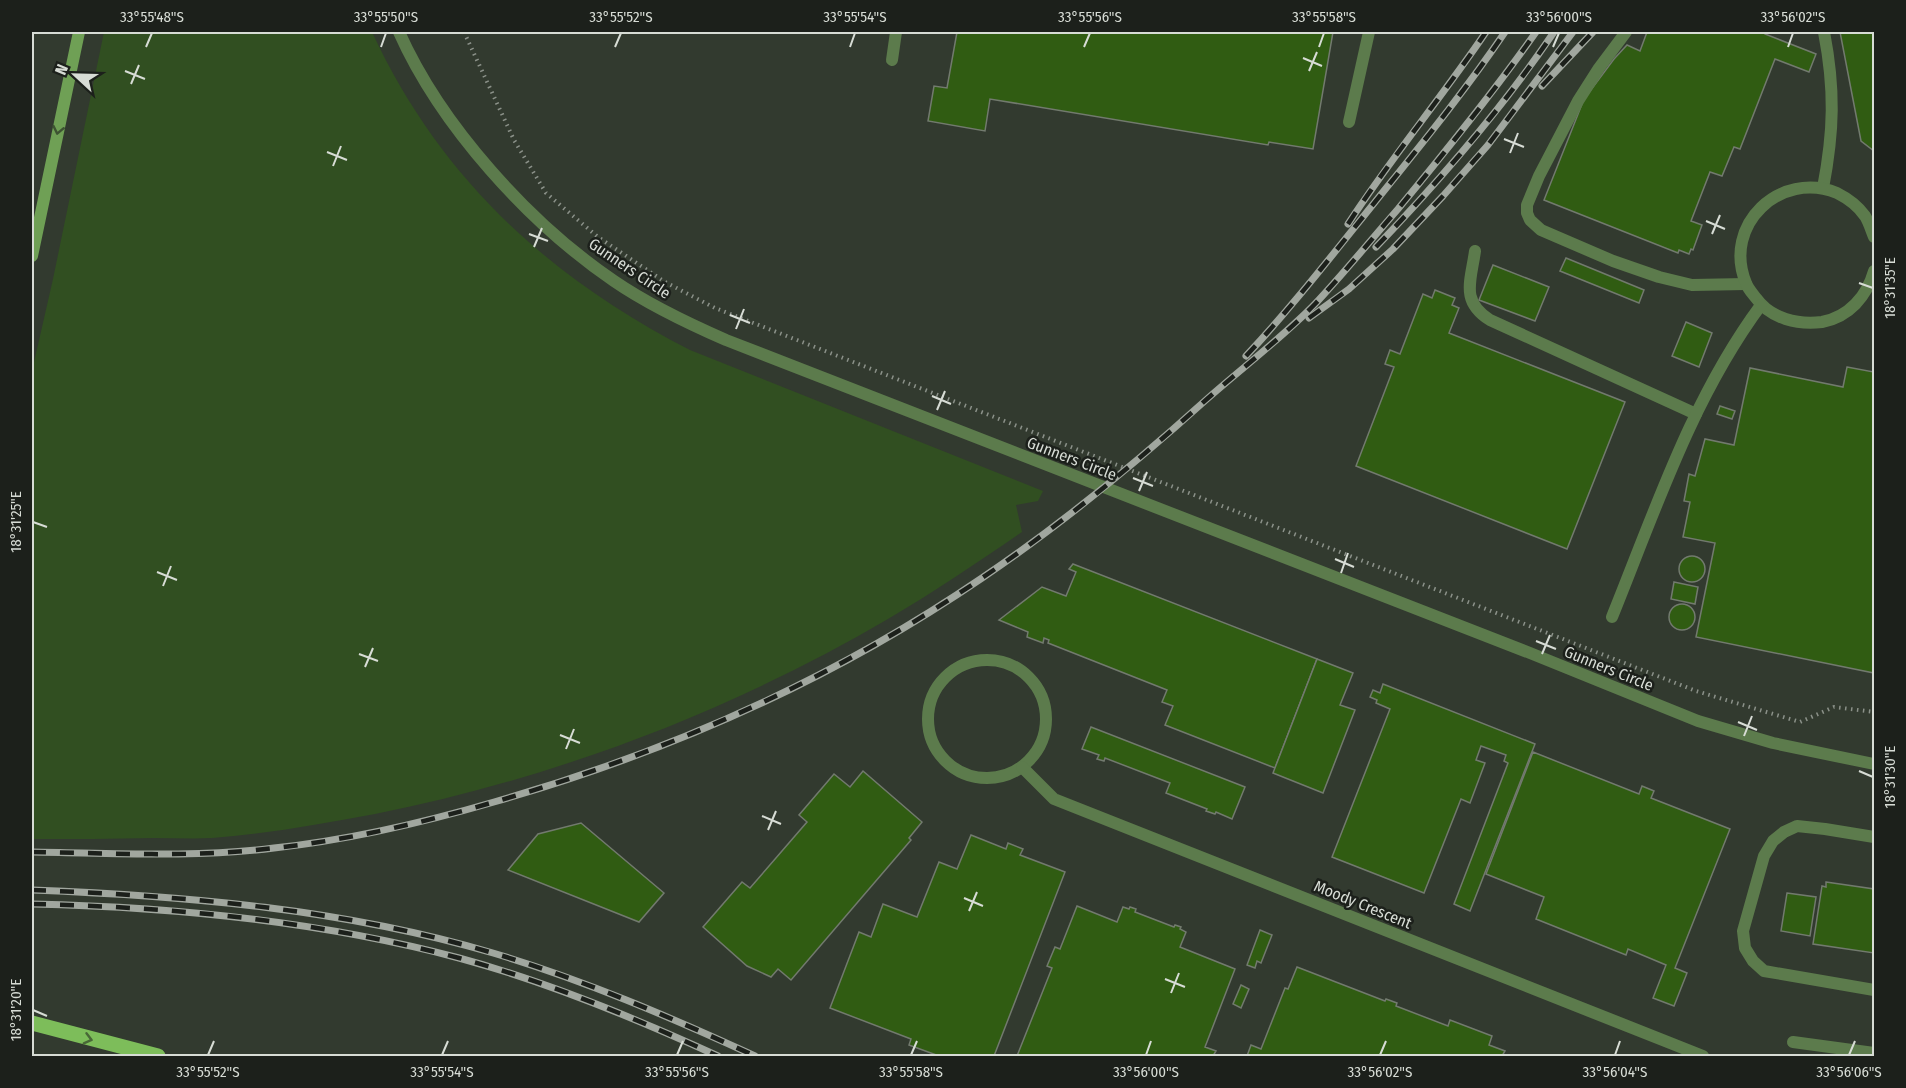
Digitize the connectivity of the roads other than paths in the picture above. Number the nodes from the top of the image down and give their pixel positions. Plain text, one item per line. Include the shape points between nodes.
1 (79, 32) edge
2 (399, 32) edge
3 (896, 32) edge
4 (1369, 32) edge
5 (1626, 32) edge
6 (1824, 32) edge
7 (892, 60) dead end
8 (1349, 122) dead end
9 (1823, 188) junction
10 (1875, 237) edge
11 (1475, 251) dead end
12 (32, 256) edge
13 (1875, 271) edge
14 (1746, 284) junction
15 (1761, 305) junction
16 (1696, 414) junction
17 (1612, 617) dead end
18 (1875, 764) edge
19 (1022, 767) junction
20 (1875, 837) edge
21 (1875, 990) edge
22 (32, 1023) edge
23 (1793, 1042) dead end
24 (1875, 1053) edge
25 (158, 1056) edge
26 (1703, 1056) edge

1 -> 12 main road
2 - 18 street, Gunners Circle via 459,130 551,232 614,280 682,320 1698,721 1773,743
3 - 7 street
4 - 8 street
5 - 14 street via 1578,101 1539,176 1527,205 1530,220 1541,230 1659,277 1692,285
6 - 9 street via 1831,69 1832,142
9 - 10 street via 1847,198 1865,215
9 - 14 street via 1798,187 1774,195 1755,212 1743,234 1740,259
11 - 16 street via 1469,290 1471,303 1479,313
13 - 15 street via 1869,288 1853,307 1831,320 1806,324 1782,319
14 - 15 street
15 - 16 street via 1722,362
16 - 17 street
19 - 19 street via 1003,777 982,779 960,773 943,759 932,742 927,723 929,705 938,684 954,670 972,661 993,660 1012,665 1030,678 1041,693 1045,734
19 - 26 street, Moody Crescent via 1054,799
20 - 21 street via 1797,826 1784,832 1764,856 1743,931 1745,948 1764,971
22 -> 25 main road
23 - 24 street

